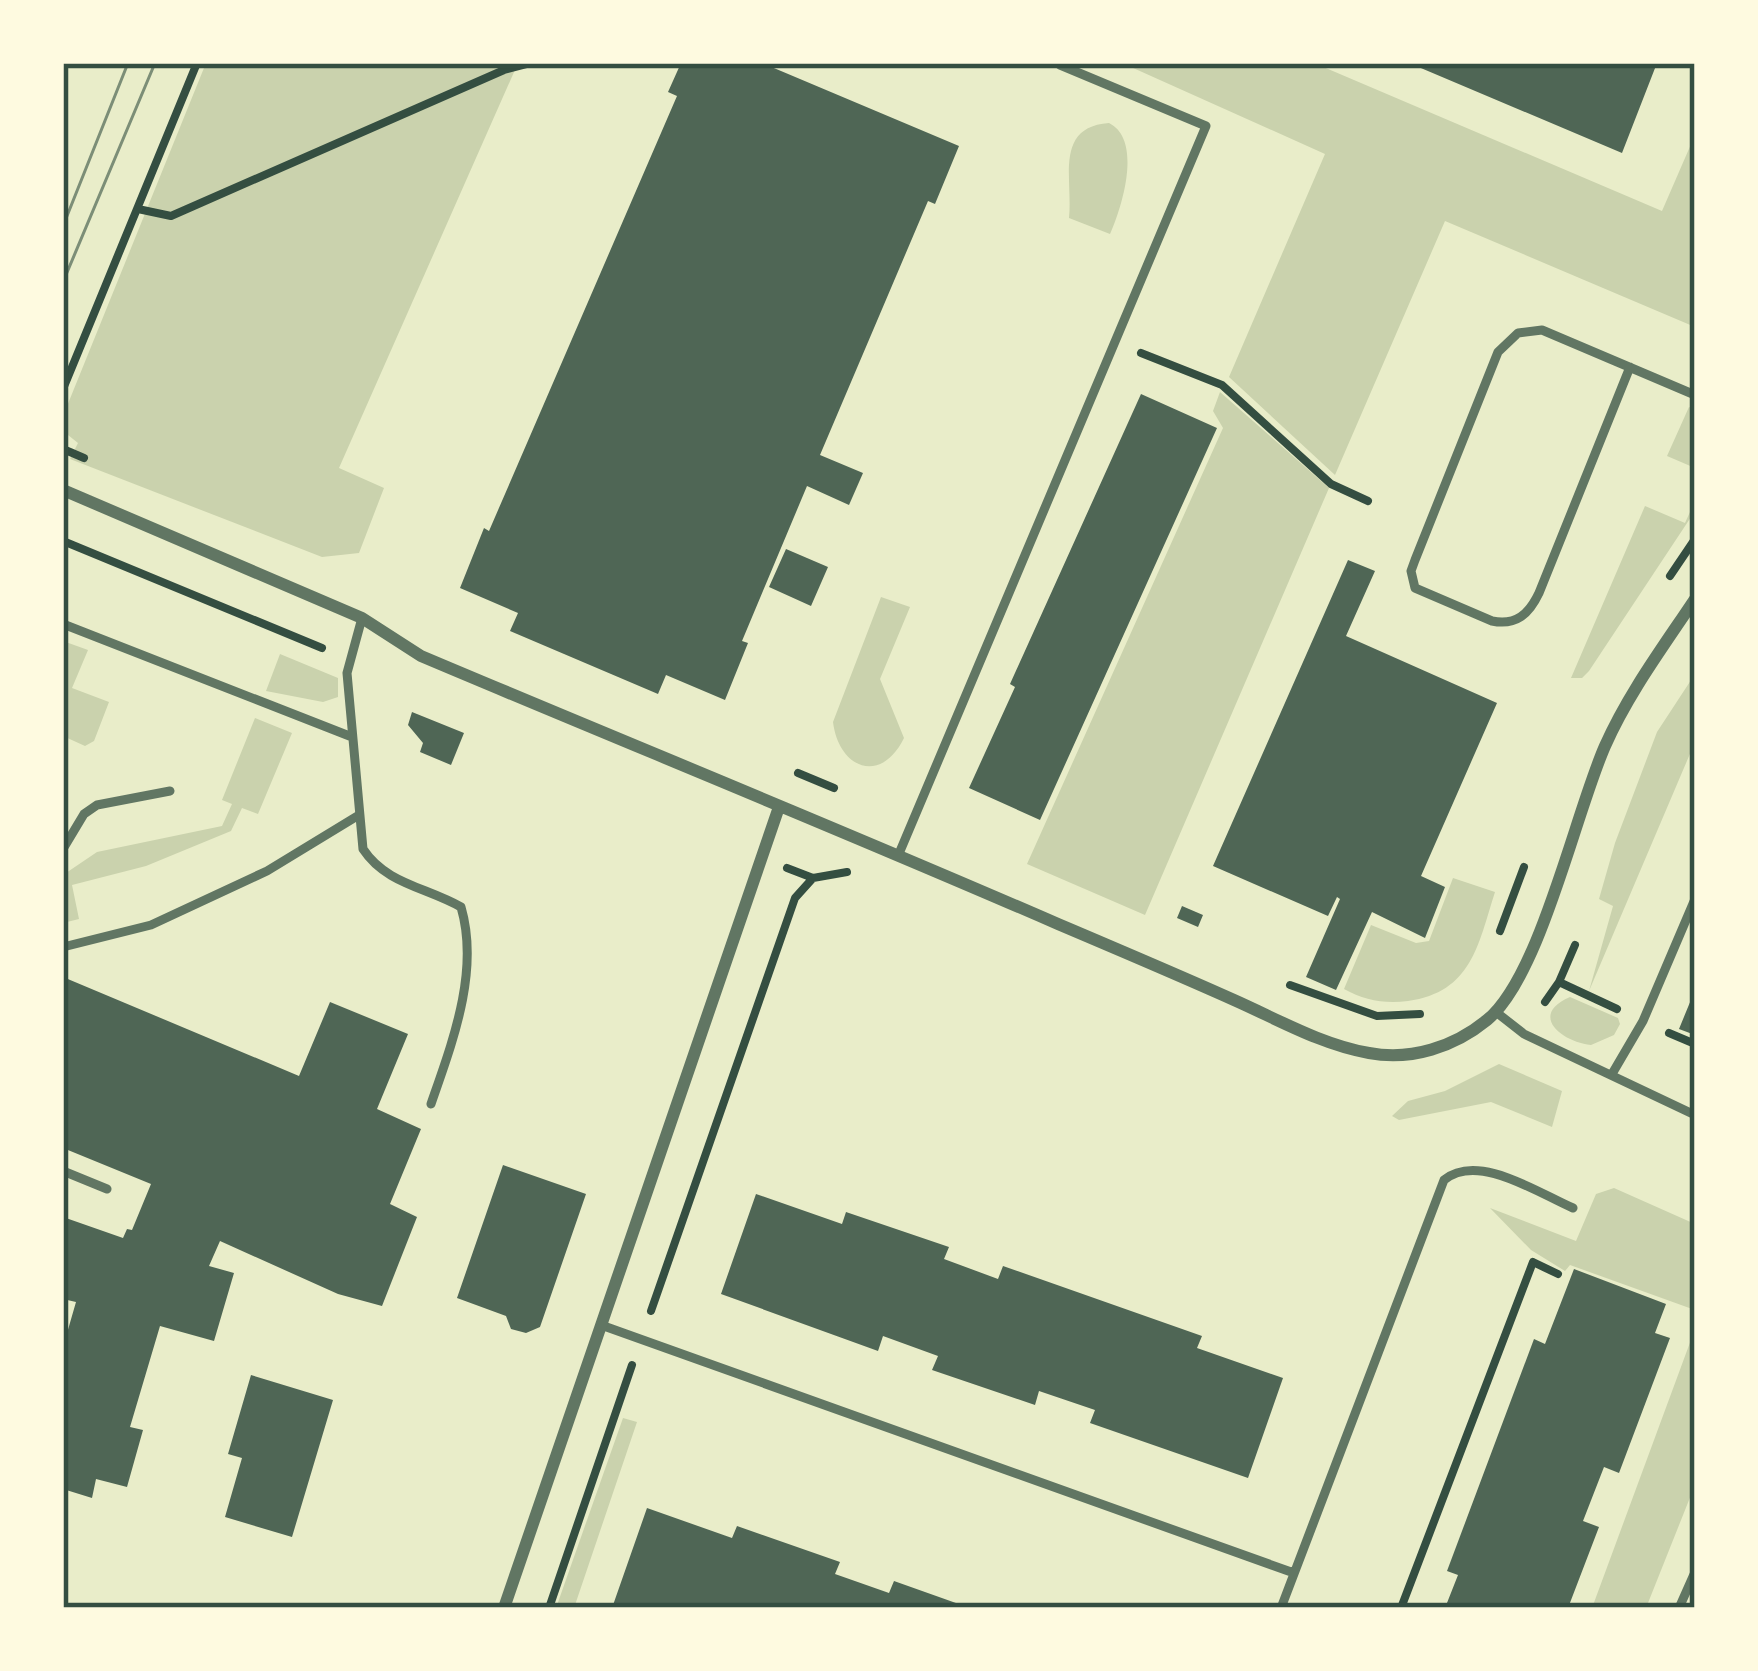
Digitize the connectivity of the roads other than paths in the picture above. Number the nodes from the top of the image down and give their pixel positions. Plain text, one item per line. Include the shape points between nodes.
1 (1060, 65) edge
2 (1630, 367) junction
3 (1695, 395) edge
4 (63, 490) edge
5 (1695, 599) edge
6 (362, 618) junction
7 (63, 624) edge
8 (352, 737) junction
9 (170, 791) dead end
10 (779, 807) junction
11 (359, 815) junction
12 (63, 849) edge
13 (898, 856) junction
14 (1695, 899) edge
15 (63, 947) edge
16 (1496, 1012) junction
17 (1612, 1074) junction
18 (431, 1104) dead end
19 (1695, 1115) edge
20 (63, 1171) edge
21 (106, 1189) dead end
22 (1573, 1208) dead end
23 (601, 1325) junction
24 (1695, 1572) edge
25 (1294, 1573) junction
26 (504, 1608) edge
27 (1281, 1608) edge
28 (1679, 1608) edge

1 - 13 lane via 1206,126
2 - 2 lane via 1542,330 1503,344 1415,560 1415,588 1492,621 1524,616
2 - 3 lane
4 - 6 street
5 - 16 street via 1604,748 1527,960
6 - 8 lane via 347,673
6 - 10 street via 422,656
7 - 8 lane
8 - 11 lane
9 - 12 lane via 97,805
10 - 13 street
10 - 23 street
11 - 15 lane via 267,871 152,925
11 - 18 lane via 373,864 461,908 467,930 460,1021
13 - 16 street via 1351,1049 1431,1050
14 - 17 lane
16 - 17 lane via 1524,1034
17 - 19 lane
20 - 21 lane
22 - 25 lane via 1479,1170 1444,1180
23 - 25 lane
23 - 26 street
24 - 28 lane
25 - 27 lane

